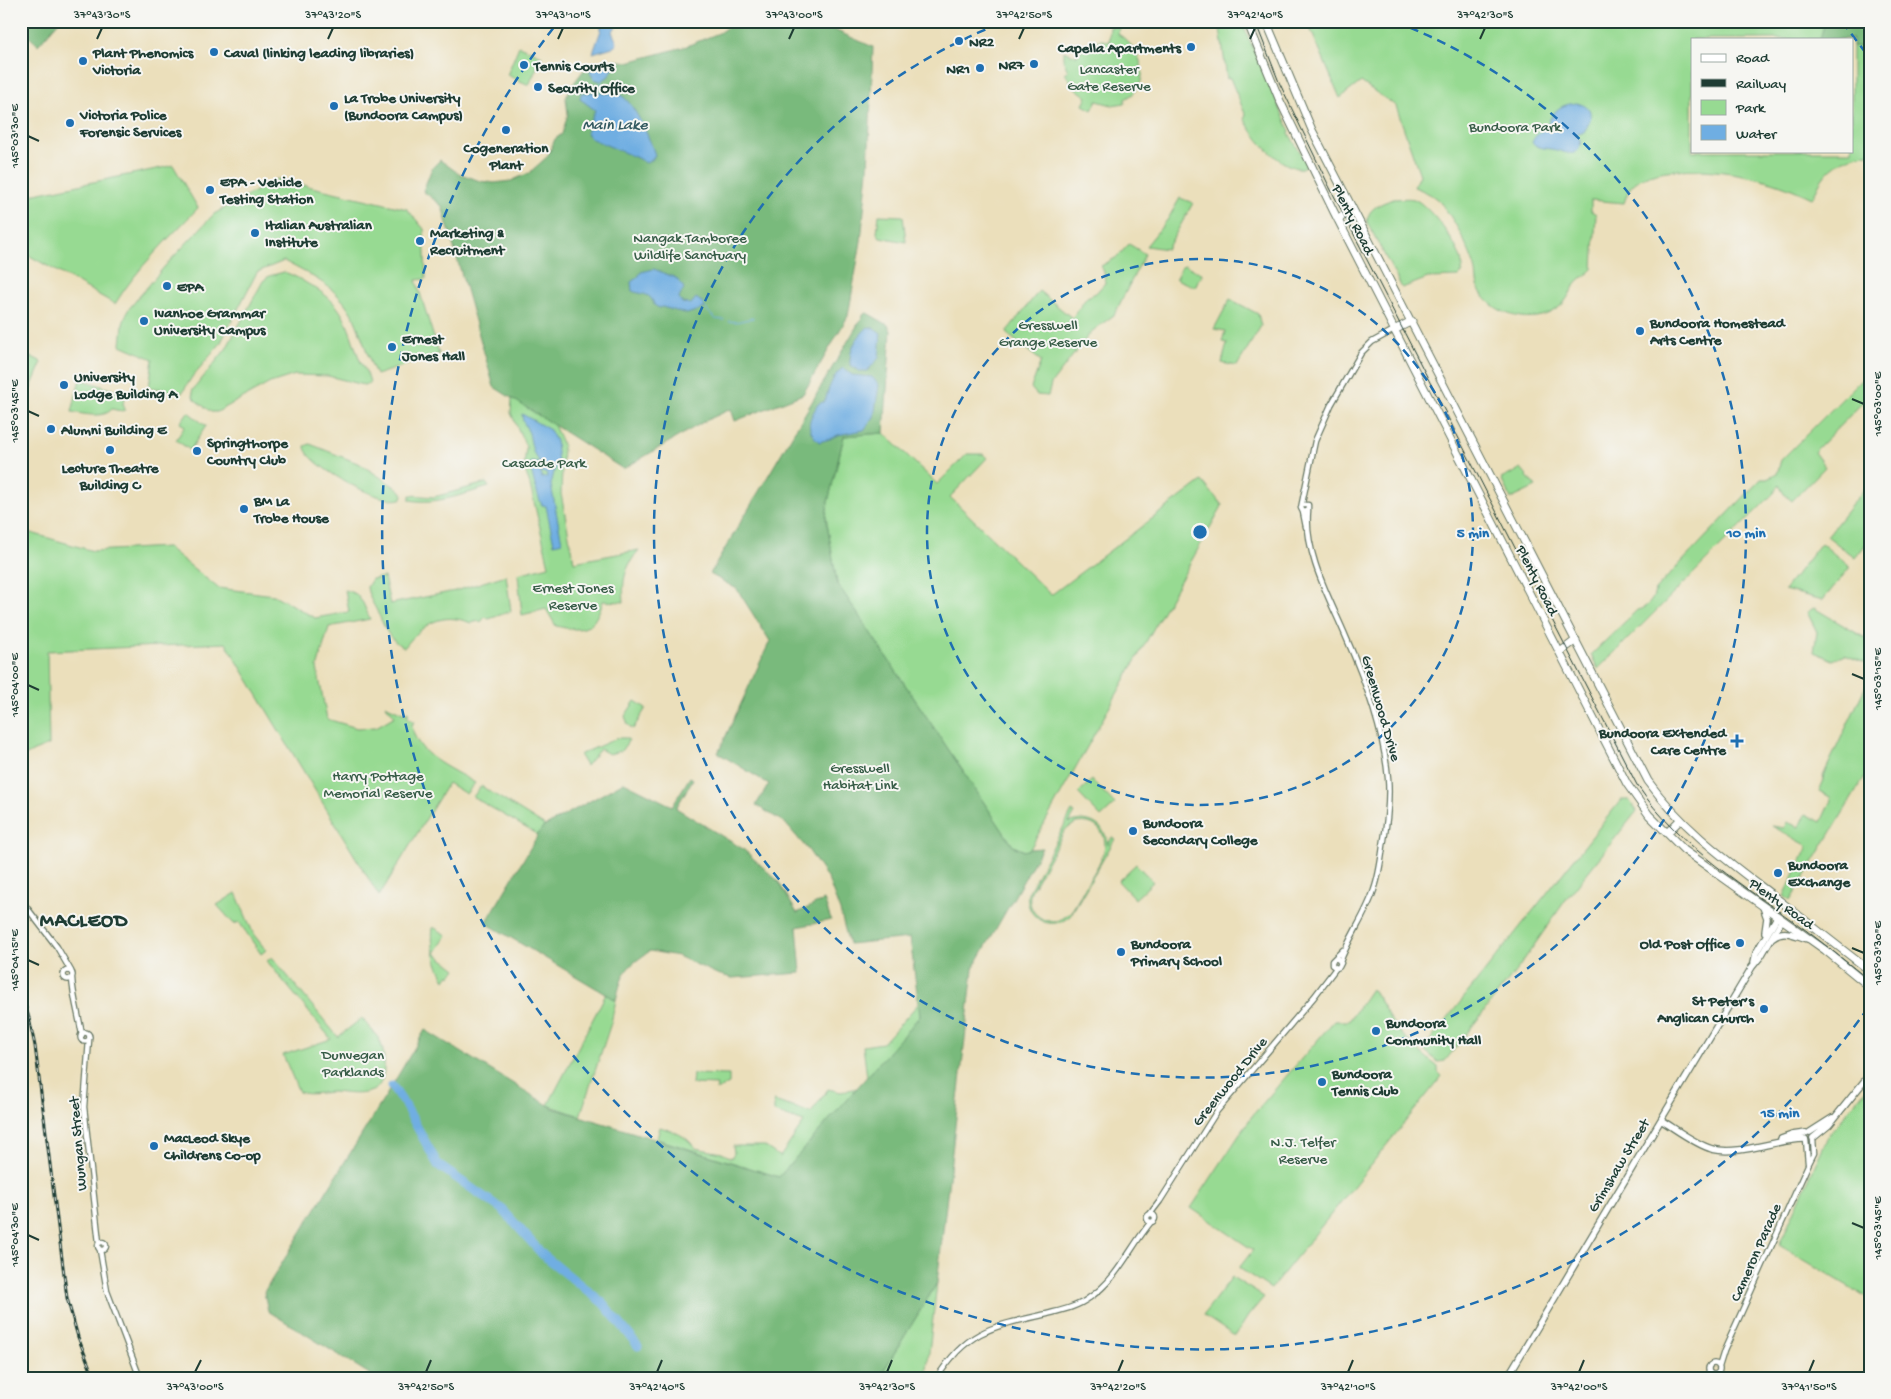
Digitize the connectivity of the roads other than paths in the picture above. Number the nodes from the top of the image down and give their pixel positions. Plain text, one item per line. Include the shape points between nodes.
1 (1248, 21) edge
2 (1266, 21) edge
3 (1352, 208) junction
4 (1338, 220) junction
5 (1412, 321) junction
6 (1394, 330) junction
7 (1305, 504) junction
8 (1306, 512) junction
9 (1577, 642) junction
10 (1560, 652) junction
11 (1680, 820) junction
12 (1667, 833) junction
13 (21, 900) edge
14 (1762, 906) junction
15 (1788, 907) junction
16 (1780, 918) junction
17 (1764, 938) junction
18 (1771, 938) junction
19 (1809, 940) junction
20 (61, 955) junction
21 (1338, 960) junction
22 (1334, 967) junction
23 (1752, 967) junction
24 (70, 971) junction
25 (1870, 971) edge
26 (64, 972) junction
27 (72, 978) junction
28 (66, 979) junction
29 (1870, 986) edge
30 (73, 991) junction
31 (80, 1017) junction
32 (87, 1033) junction
33 (82, 1035) junction
34 (89, 1040) junction
35 (83, 1041) junction
36 (88, 1056) junction
37 (1870, 1074) edge
38 (1661, 1120) junction
39 (1809, 1137) junction
40 (1724, 1350) junction
41 (1714, 1364) junction
42 (1719, 1367) junction
43 (1712, 1376) edge
44 (140, 1378) edge
45 (937, 1378) edge
46 (1507, 1378) edge

1 - 4 highway, Plenty Road via 1280,101
2 - 3 highway, Plenty Road via 1306,117
3 - 4 highway
3 - 5 highway, Plenty Road
4 - 6 highway, Plenty Road
5 - 6 highway
5 - 9 highway, Plenty Road
6 - 7 street via 1364,349 1331,405 1315,441
6 - 10 highway, Plenty Road
7 - 8 street via 1301,508
7 - 8 street via 1310,508
8 - 21 street, Greenwood Drive via 1309,538 1321,579 1361,671 1388,779 1388,807 1378,875 1367,908
9 - 10 highway
9 - 11 highway, Plenty Road via 1648,781
10 - 12 highway, Plenty Road via 1627,784 1649,815
11 - 12 highway
11 - 15 highway, Plenty Road
12 - 14 highway, Plenty Road via 1684,850
13 - 20 street
14 - 16 highway, Plenty Road
14 - 17 main road via 1767,918
15 - 16 highway, Grimshaw Street
15 - 25 highway, Plenty Road
16 - 17 main road, Grimshaw Street
16 - 18 main road, Grimshaw Street
16 - 19 highway, Plenty Road
17 - 23 main road, Grimshaw Street
18 - 19 main road via 1784,932
18 - 23 main road, Grimshaw Street
19 - 29 highway, Plenty Road
20 - 24 street
20 - 26 street
21 - 22 street via 1332,961
21 - 22 street via 1340,966
22 - 45 street, Greenwood Drive via 1314,997 1217,1111 1114,1275 1092,1296 1067,1309 980,1333 957,1350
23 - 38 main road, Grimshaw Street
24 - 26 street
24 - 27 street
26 - 28 street
27 - 28 street
27 - 30 street
28 - 30 street
30 - 31 street
31 - 32 street
31 - 33 street
32 - 33 street
32 - 34 street
33 - 35 street
34 - 35 street
34 - 36 street, Wungan Street
35 - 36 street, Wungan Street
36 - 44 street, Wungan Street via 85,1113 101,1243 106,1246 102,1250 103,1263 110,1300
37 - 39 main road via 1838,1114
38 - 39 main road via 1700,1144 1718,1150 1734,1151
38 - 46 main road, Grimshaw Street
39 - 40 street, Cameron Parade via 1814,1153
40 - 41 street, Cameron Parade
40 - 42 street, Cameron Parade
41 - 42 street
41 - 43 street, Cameron Parade via 1709,1366
42 - 43 street, Cameron Parade

